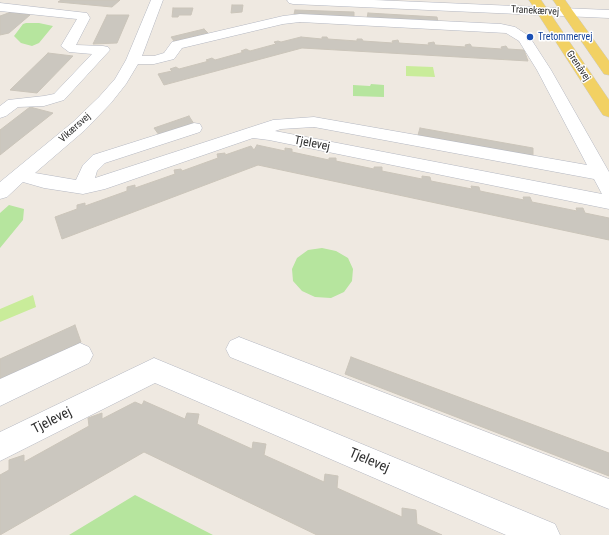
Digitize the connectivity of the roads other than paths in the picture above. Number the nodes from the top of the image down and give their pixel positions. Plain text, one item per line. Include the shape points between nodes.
1 (157, 0) edge
2 (293, 0) edge
3 (559, 0) edge
4 (369, 2) edge
5 (423, 3) edge
6 (475, 4) edge
7 (538, 6) edge
8 (0, 7) edge
9 (568, 12) junction
10 (609, 14) edge
11 (122, 52) junction
12 (609, 71) edge
13 (609, 112) edge
14 (0, 113) edge
15 (194, 128) dead end
16 (252, 133) junction
17 (20, 175) junction
18 (605, 182) edge
19 (83, 187) junction
20 (0, 192) edge
21 (609, 202) edge
22 (239, 349) dead end
23 (80, 355) dead end
24 (0, 393) edge
25 (0, 446) edge
26 (609, 494) edge
27 (544, 535) edge

1 - 11 street, Vikærsvej
2 - 4 street, Tranekærvej
3 - 9 main road, Grenåvej
4 - 5 street, Tranekærvej
5 - 6 street, Tranekærvej
6 - 7 street, Tranekærvej
7 - 9 street, Tranekærvej
7 - 13 main road, Grenåvej
8 - 11 street via 83,16 68,46 74,49
9 - 10 street, Tranekærvej
9 - 12 main road, Grenåvej
11 - 14 street, Vikærsvej via 59,97 14,103
11 - 17 street, Vikærsvej via 121,81 79,126
11 - 18 street via 154,60 169,56 177,45 300,18 501,28 524,39 544,70
15 - 19 street via 99,158 89,169
16 - 18 street via 279,124 314,122
16 - 19 street, Tjelevej via 105,183
16 - 21 street, Tjelevej
17 - 19 street, Tjelevej via 44,182
17 - 20 street, Vikærsvej
22 - 26 street
23 - 24 street
25 - 27 street, Tjelevej via 154,370

